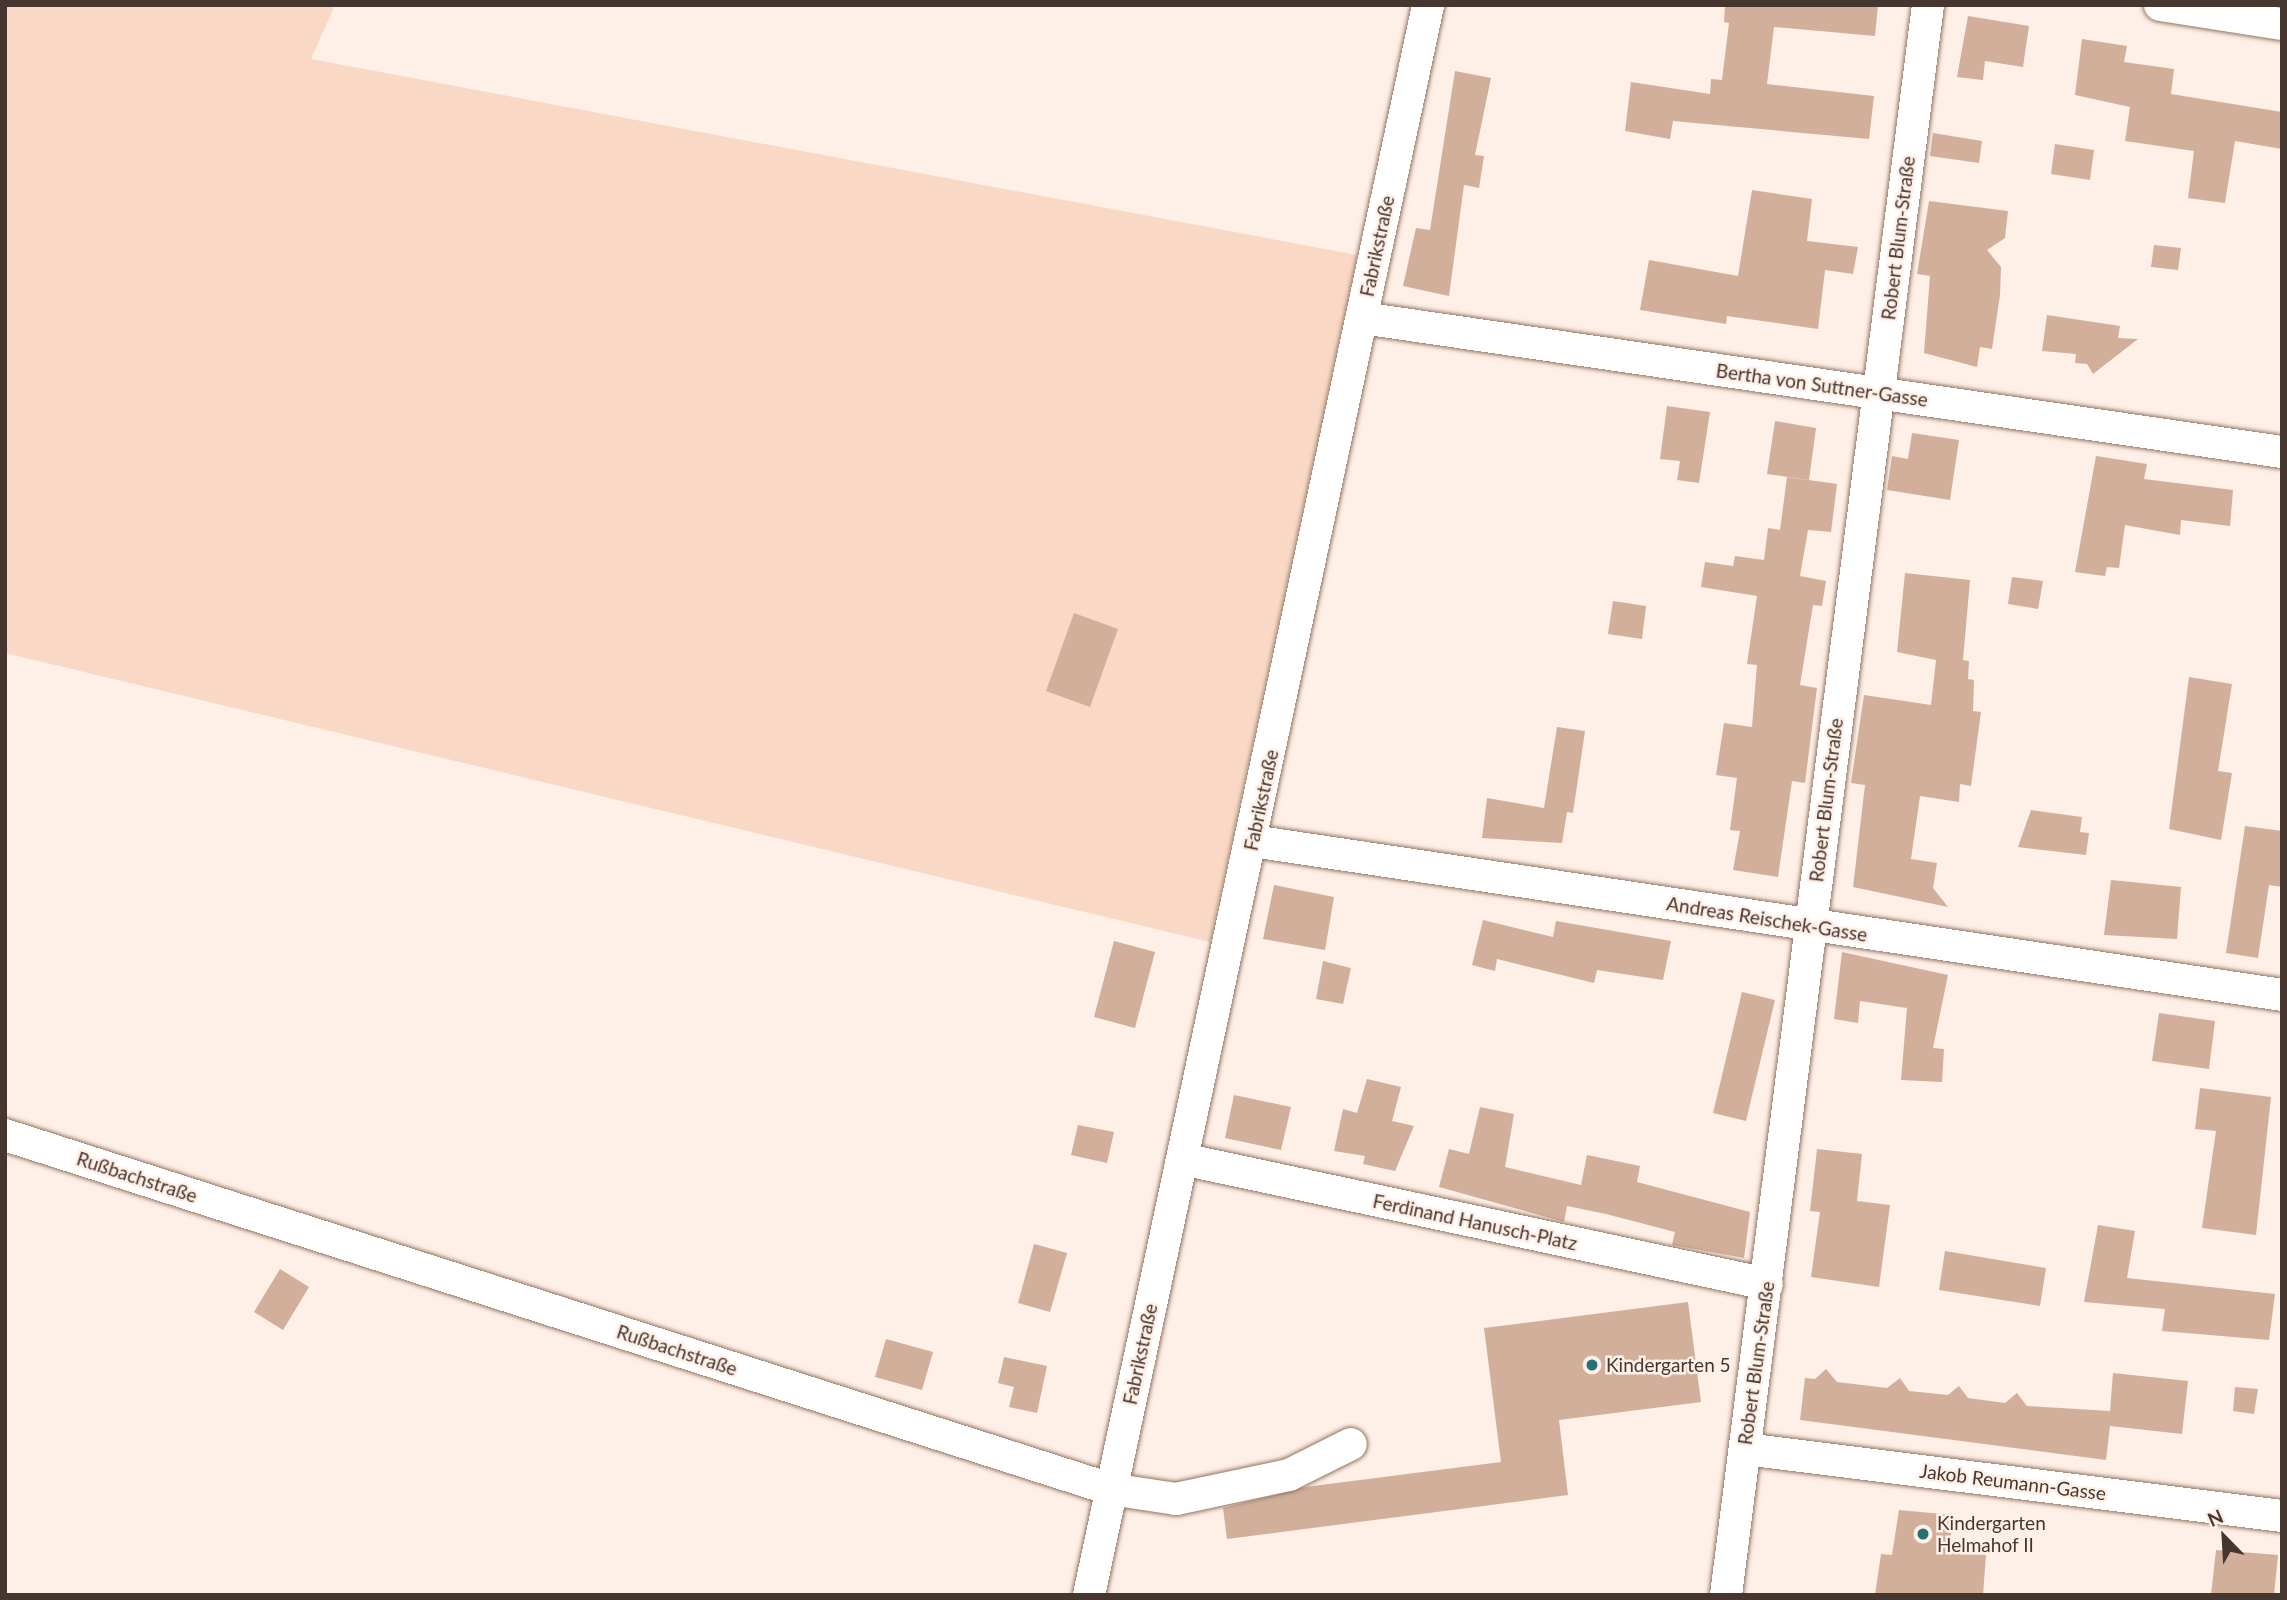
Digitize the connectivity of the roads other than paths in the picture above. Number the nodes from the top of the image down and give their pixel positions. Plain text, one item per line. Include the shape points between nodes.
1 (1428, 5) edge
2 (1928, 5) edge
3 (2160, 5) edge
4 (2282, 24) edge
5 (1362, 318) junction
6 (1878, 393) junction
7 (2282, 452) edge
8 (1252, 841) junction
9 (1810, 926) junction
10 (2282, 995) edge
11 (5, 1135) edge
12 (1182, 1159) junction
13 (1767, 1284) junction
14 (1351, 1444) dead end
15 (1745, 1449) junction
16 (1110, 1489) junction
17 (2282, 1516) edge
18 (1089, 1595) edge
19 (1726, 1595) edge

1 - 5 street, Fabrikstraße
2 - 6 street, Robert Blum-Straße
3 - 4 street
5 - 6 street, Bertha von Suttner-Gasse
5 - 8 street, Fabrikstraße
6 - 7 street, Bertha von Suttner-Gasse
6 - 9 street, Robert Blum-Straße
8 - 9 street, Andreas Reischek-Gasse
8 - 12 street, Fabrikstraße
9 - 10 street, Andreas Reischek-Gasse
9 - 13 street, Robert Blum-Straße
11 - 16 street, Rußbachstraße
12 - 13 street, Ferdinand Hanusch-Platz
12 - 16 street, Fabrikstraße
13 - 15 street, Robert Blum-Straße
14 - 16 street, Rußbachstraße via 1289,1475 1176,1499
15 - 17 street, Jakob Reumann-Gasse
15 - 19 street, Robert Blum-Straße
16 - 18 street, Fabrikstraße

